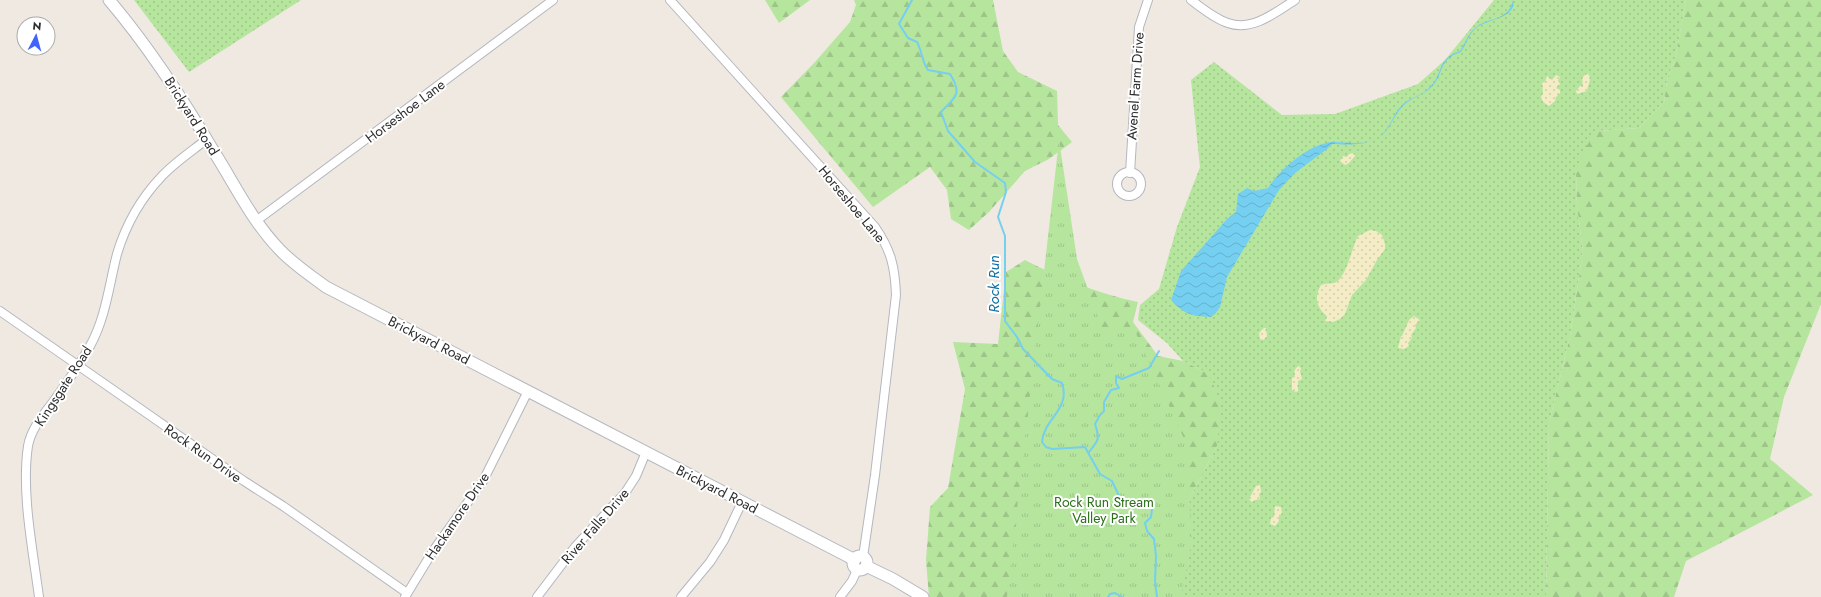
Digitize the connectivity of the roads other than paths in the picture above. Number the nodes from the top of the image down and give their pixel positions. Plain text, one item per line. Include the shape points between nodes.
1 (109, 0) edge
2 (553, 0) edge
3 (670, 0) edge
4 (1148, 0) edge
5 (1191, 0) edge
6 (1295, 0) edge
7 (206, 139) junction
8 (1130, 173) dead end
9 (256, 221) junction
10 (0, 312) edge
11 (78, 366) junction
12 (528, 391) junction
13 (646, 452) junction
14 (742, 502) junction
15 (860, 563) junction
16 (406, 595) edge
17 (39, 597) edge
18 (537, 597) edge
19 (681, 597) edge
20 (840, 597) edge
21 (924, 597) edge

1 - 7 street, Brickyard Road via 171,82
2 - 9 street, Horseshoe Lane
3 - 15 street, Horseshoe Lane via 875,227 890,251 896,295 871,506
4 - 8 street, Avenel Farm Drive via 1139,27
5 - 6 street via 1228,23 1241,26 1268,17
7 - 9 street, Brickyard Road
7 - 11 street, Kingsgate Road via 163,175 133,215 118,254 102,320
9 - 12 street, Brickyard Road via 289,259 326,287
10 - 11 street, Rock Run Drive
11 - 16 street, Rock Run Drive via 283,506
11 - 17 street, Kingsgate Road via 36,426 28,447 26,482
12 - 13 street, Brickyard Road
12 - 16 street, Hackamore Drive via 483,481 433,551
13 - 14 street, Brickyard Road
13 - 18 street, River Falls Drive via 636,476 625,493 575,547
14 - 15 street, Brickyard Road
14 - 19 street via 710,562
15 - 20 street, Horseshoe Lane via 852,581
15 - 21 street, Brickyard Road

